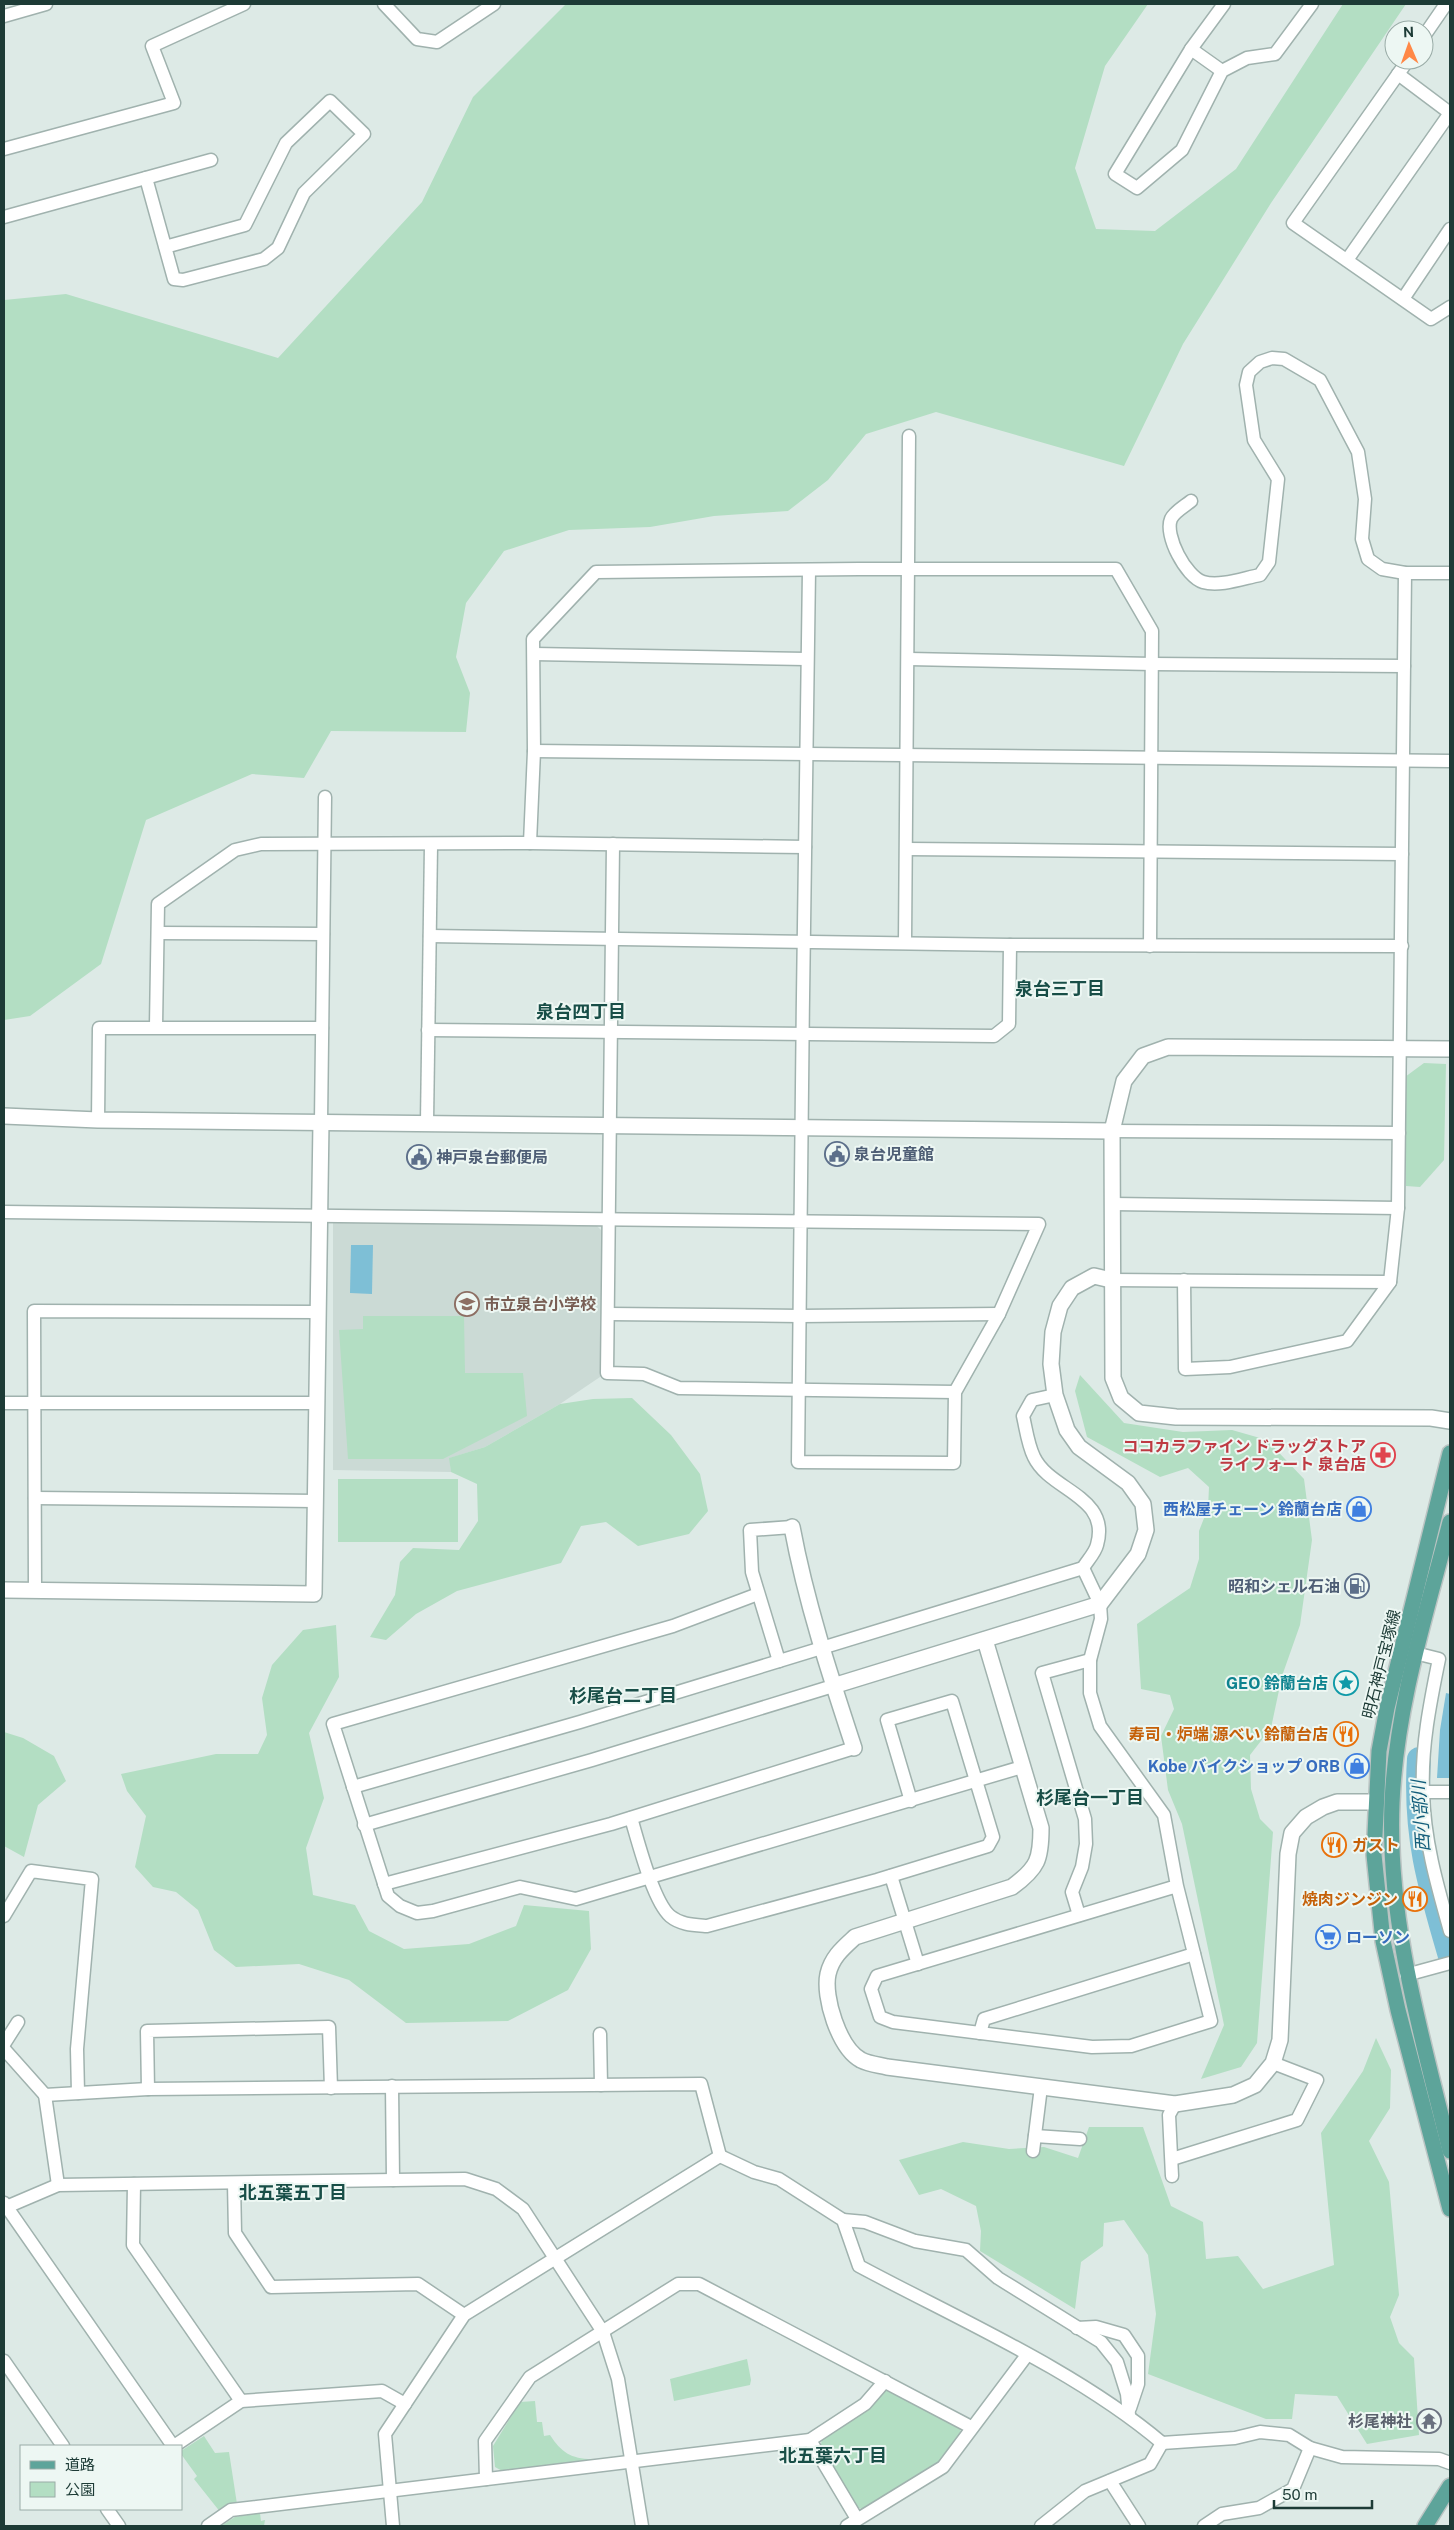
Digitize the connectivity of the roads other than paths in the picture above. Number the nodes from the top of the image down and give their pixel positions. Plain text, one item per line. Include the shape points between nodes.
1 (46, 4) edge
2 (244, 4) edge
3 (384, 4) edge
4 (494, 4) edge
5 (1224, 4) edge
6 (1312, 4) edge
7 (1446, 11) edge
8 (4, 16) edge
9 (1434, 25) edge
10 (1191, 49) junction
11 (1401, 70) edge
12 (1222, 71) junction
13 (1398, 74) junction
14 (1450, 113) edge
15 (4, 149) edge
16 (211, 160) dead end
17 (146, 178) junction
18 (4, 217) edge
19 (1450, 229) edge
20 (165, 246) junction
21 (1347, 260) junction
22 (1403, 299) junction
23 (1450, 307) edge
24 (909, 436) dead end
25 (1191, 501) dead end
26 (908, 569) junction
27 (809, 570) junction
28 (1405, 573) junction
29 (1450, 573) edge
30 (534, 654) junction
31 (806, 659) junction
32 (909, 659) junction
33 (1153, 664) junction
34 (1404, 666) junction
35 (534, 750) junction
36 (806, 753) junction
37 (908, 754) junction
38 (1152, 757) junction
39 (1403, 761) junction
40 (1450, 761) edge
41 (325, 797) dead end
42 (530, 843) junction
43 (324, 844) junction
44 (614, 844) junction
45 (431, 845) junction
46 (805, 847) junction
47 (907, 849) junction
48 (1150, 851) junction
49 (1402, 854) junction
50 (158, 933) junction
51 (323, 934) junction
52 (430, 936) junction
53 (614, 938) junction
54 (804, 941) junction
55 (905, 942) junction
56 (1010, 945) junction
57 (1150, 946) junction
58 (1402, 946) junction
59 (156, 1026) junction
60 (322, 1028) junction
61 (428, 1030) junction
62 (612, 1032) junction
63 (804, 1035) junction
64 (1401, 1049) junction
65 (1450, 1049) edge
66 (4, 1116) edge
67 (98, 1120) junction
68 (321, 1122) junction
69 (426, 1122) junction
70 (611, 1125) junction
71 (802, 1127) junction
72 (1112, 1131) junction
73 (1399, 1133) junction
74 (1113, 1204) junction
75 (1398, 1208) junction
76 (4, 1212) edge
77 (319, 1217) junction
78 (609, 1219) junction
79 (802, 1220) junction
80 (1111, 1280) junction
81 (1184, 1280) junction
82 (1390, 1282) junction
83 (318, 1312) junction
84 (609, 1314) junction
85 (999, 1314) junction
86 (800, 1316) junction
87 (799, 1389) junction
88 (955, 1392) junction
89 (1055, 1395) junction
90 (4, 1403) edge
91 (34, 1403) junction
92 (316, 1404) junction
93 (1450, 1420) edge
94 (1450, 1453) edge
95 (35, 1498) junction
96 (315, 1501) junction
97 (1450, 1522) edge
98 (792, 1527) joint
99 (1083, 1568) junction
100 (4, 1590) edge
101 (35, 1590) junction
102 (758, 1594) junction
103 (1100, 1604) junction
104 (985, 1640) junction
105 (822, 1648) junction
106 (1415, 1653) junction
107 (1090, 1660) junction
108 (779, 1661) junction
109 (833, 1686) junction
110 (854, 1748) joint
111 (1022, 1767) junction
112 (977, 1780) junction
113 (353, 1787) junction
114 (1423, 1792) junction
115 (1450, 1792) edge
116 (911, 1801) junction
117 (1376, 1802) junction
118 (631, 1818) junction
119 (364, 1825) junction
120 (650, 1876) junction
121 (892, 1876) junction
122 (384, 1884) junction
123 (1177, 1886) junction
124 (1446, 1904) edge
125 (1079, 1915) junction
126 (4, 1916) edge
127 (905, 1921) junction
128 (1450, 1931) edge
129 (1194, 1954) junction
130 (1450, 1963) edge
131 (918, 1964) junction
132 (1406, 1975) junction
133 (18, 2022) dead end
134 (980, 2033) junction
135 (600, 2034) dead end
136 (4, 2044) edge
137 (4, 2049) edge
138 (1273, 2064) junction
139 (601, 2085) junction
140 (392, 2086) junction
141 (1041, 2087) junction
142 (331, 2088) junction
143 (148, 2089) junction
144 (78, 2093) junction
145 (45, 2095) junction
146 (1175, 2104) junction
147 (1035, 2136) junction
148 (1080, 2139) dead end
149 (1034, 2151) dead end
150 (1450, 2151) edge
151 (720, 2156) junction
152 (1172, 2159) junction
153 (1172, 2176) dead end
154 (394, 2180) junction
155 (234, 2183) junction
156 (134, 2184) junction
157 (58, 2185) junction
158 (5, 2206) edge
159 (1450, 2209) edge
160 (843, 2220) junction
161 (556, 2258) junction
162 (464, 2315) junction
163 (1077, 2328) junction
164 (603, 2332) junction
165 (1027, 2355) junction
166 (5, 2364) edge
167 (885, 2382) junction
168 (241, 2400) junction
169 (405, 2404) junction
170 (1128, 2415) junction
171 (971, 2427) junction
172 (810, 2440) junction
173 (1162, 2443) junction
174 (62, 2445) edge
175 (172, 2445) edge
176 (174, 2445) edge
177 (1310, 2448) junction
178 (630, 2462) junction
179 (1450, 2463) edge
180 (486, 2479) junction
181 (1110, 2481) junction
182 (1450, 2486) edge
183 (388, 2491) junction
184 (108, 2510) edge
185 (852, 2523) edge
186 (119, 2526) edge
187 (208, 2526) edge
188 (393, 2526) edge
189 (642, 2526) edge
190 (1041, 2526) edge
191 (1139, 2526) edge
192 (1204, 2526) edge
193 (1425, 2526) edge

1 - 8 street
2 - 15 street via 152,46 174,103
3 - 4 street via 416,39 437,42
5 - 10 street
6 - 12 street via 1275,54 1247,58
7 - 9 street
10 - 12 street
10 - 12 street via 1115,174 1137,188 1182,150
11 - 13 street
13 - 14 street
13 - 21 street via 1293,223
14 - 21 street
16 - 17 street
17 - 18 street
17 - 20 street
19 - 22 street
20 - 20 street via 174,279 183,280 264,260 278,248 304,193 364,134 330,101 286,143 245,225
21 - 22 street
22 - 23 street via 1431,319
24 - 26 street
25 - 28 street via 1172,517 1168,529 1171,541 1190,574 1203,582 1216,583 1260,575 1269,562 1278,479 1254,440 1246,385 1249,372 1260,362 1284,359 1320,380 1358,452 1365,500 1362,539 1368,559 1382,569
26 - 27 street
26 - 32 street
26 - 33 street via 1116,569 1152,631
27 - 30 street via 596,572 533,639
27 - 31 street
28 - 29 street
28 - 34 street
30 - 31 street
30 - 35 street
31 - 36 street
32 - 33 street
32 - 37 street
33 - 34 street
33 - 38 street
34 - 39 street
35 - 36 street
35 - 42 street
36 - 37 street
36 - 46 street
37 - 38 street
37 - 47 street
38 - 39 street
38 - 48 street
39 - 40 street
39 - 49 street
41 - 43 street
42 - 44 street
42 - 45 street
43 - 45 street
43 - 50 street via 260,844 235,850 158,904
43 - 51 street
44 - 46 street
44 - 53 street
45 - 52 street
46 - 54 street
47 - 48 street
47 - 55 street
48 - 49 street
48 - 57 street
49 - 58 street
50 - 51 street
50 - 59 street
51 - 60 street
52 - 53 street
52 - 61 street
53 - 54 street
53 - 62 street
54 - 55 street
54 - 63 street
55 - 56 street
56 - 57 street
56 - 63 street via 1009,1024 994,1036
57 - 58 street
58 - 64 street
59 - 60 street
59 - 67 street via 99,1028
60 - 68 street
61 - 62 street
61 - 69 street
62 - 63 street
62 - 70 street
63 - 71 street
64 - 65 street
64 - 72 street via 1168,1047 1143,1056 1124,1082
64 - 73 street
66 - 67 street
67 - 68 street
68 - 69 street
68 - 77 street
69 - 70 street
70 - 71 street
70 - 78 street
71 - 72 street
71 - 79 street
72 - 73 street
72 - 74 street
73 - 75 street
74 - 75 street
74 - 80 street
75 - 82 street
76 - 77 street
77 - 78 street
77 - 83 street
78 - 79 street
78 - 84 street
79 - 85 street via 1039,1224
79 - 86 street
80 - 81 street
80 - 89 street via 1094,1276 1072,1288 1060,1306 1051,1356
80 - 93 street via 1113,1378 1121,1398 1139,1413 1176,1417
81 - 82 street
81 - 82 street via 1185,1369 1230,1367 1347,1341
83 - 91 street via 34,1311
83 - 92 street
84 - 86 street
84 - 87 street via 607,1372 644,1374 679,1388
85 - 86 street
85 - 88 street
86 - 87 street
87 - 88 street
87 - 88 street via 798,1462 954,1463
89 - 99 street via 1032,1400 1023,1416 1034,1458 1052,1477 1089,1503 1098,1523 1097,1545
89 - 103 street via 1067,1430 1079,1447 1128,1483 1143,1504 1146,1530 1138,1554
90 - 91 street
91 - 92 street
91 - 95 street
92 - 96 street
94 - 117 main road, 明石神戸宝塚線 via 1387,1708 1379,1751
95 - 96 street
95 - 101 street
96 - 101 street via 314,1594
97 - 106 main road, 明石神戸宝塚線
98 - 102 street via 750,1530 752,1572
98 - 105 street
99 - 103 street
99 - 105 street
100 - 101 street
102 - 108 street
102 - 113 street via 663,1629 333,1724
103 - 104 street
103 - 107 street via 1101,1619
104 - 109 street
104 - 111 street
105 - 108 street
105 - 109 street
106 - 114 street via 1439,1659 1424,1750
106 - 132 main road, 明石神戸宝塚線 via 1399,1731 1392,1802 1392,1870
107 - 123 street via 1090,1693 1100,1726 1164,1815
107 - 125 street via 1042,1673 1085,1819 1086,1844 1082,1867 1072,1892
108 - 113 street
109 - 110 street
109 - 119 street
110 - 118 street
111 - 112 street
111 - 127 street via 1041,1828 1041,1850 1031,1873 1012,1887
112 - 116 street
112 - 116 street via 952,1701 888,1720
112 - 121 street via 993,1837 988,1846
113 - 119 street
114 - 115 street
114 - 124 street via 1433,1872
116 - 120 street
117 - 138 street via 1337,1802 1322,1807 1306,1817 1292,1833 1288,1854 1280,2040
117 - 159 main road, 明石神戸宝塚線 via 1374,1855 1384,1941 1398,2010
118 - 120 street
118 - 122 street
119 - 122 street
120 - 121 street via 661,1903 670,1915 679,1921 700,1926
120 - 122 street via 576,1899 520,1888 417,1913 400,1906 388,1896
121 - 127 street
123 - 125 street
123 - 129 street
124 - 128 street
125 - 131 street
126 - 144 street via 31,1872 92,1879 77,2050
127 - 131 street
127 - 141 street via 855,1937 837,1953 828,1974 828,1998 846,2045 860,2060 887,2068
129 - 134 street via 984,2019
129 - 134 street via 1211,2021 1131,2046 1092,2047
130 - 132 street
131 - 134 street via 877,1976 871,1990 880,2017 893,2022
132 - 150 main road, 明石神戸宝塚線
133 - 136 street
135 - 139 street
137 - 145 street
138 - 146 street via 1255,2085 1233,2094
138 - 152 street via 1317,2080 1297,2120
139 - 140 street
139 - 151 street via 701,2084
140 - 142 street
140 - 154 street
141 - 146 street
141 - 147 street
142 - 143 street
142 - 143 street via 329,2028 147,2031
143 - 144 street
144 - 145 street
145 - 157 street
146 - 152 street via 1169,2115
147 - 148 street
147 - 149 street
151 - 160 street via 754,2172 779,2179
151 - 161 street
152 - 153 street
154 - 155 street
154 - 161 street via 465,2179 496,2189 523,2209
155 - 156 street
155 - 162 street via 235,2234 271,2286 418,2284
156 - 157 street
156 - 168 street via 133,2245
157 - 158 street
158 - 175 street
160 - 163 street via 865,2222 915,2241 966,2250 998,2278
160 - 165 street via 859,2266
161 - 162 street
161 - 164 street
162 - 169 street
163 - 170 street via 1101,2342 1117,2362 1127,2394
163 - 170 street via 1096,2327 1124,2335 1138,2356 1138,2384
164 - 167 street via 678,2284 699,2284
164 - 178 street via 618,2379
164 - 180 street via 530,2377 484,2441
165 - 170 street
165 - 171 street
166 - 174 street
167 - 171 street
167 - 172 street via 865,2404
168 - 169 street via 382,2391
168 - 176 street
169 - 183 street via 385,2434
170 - 173 street
171 - 185 street via 943,2467
172 - 178 street
172 - 185 street
173 - 177 street via 1235,2438 1260,2432 1289,2435
173 - 181 street via 1150,2464
177 - 179 street via 1342,2457 1439,2459
177 - 192 street via 1293,2489 1259,2508 1222,2514
178 - 180 street
178 - 189 street
180 - 183 street
181 - 190 street via 1085,2491
181 - 191 street
182 - 193 main road
183 - 187 street via 231,2510
183 - 188 street
184 - 186 street

